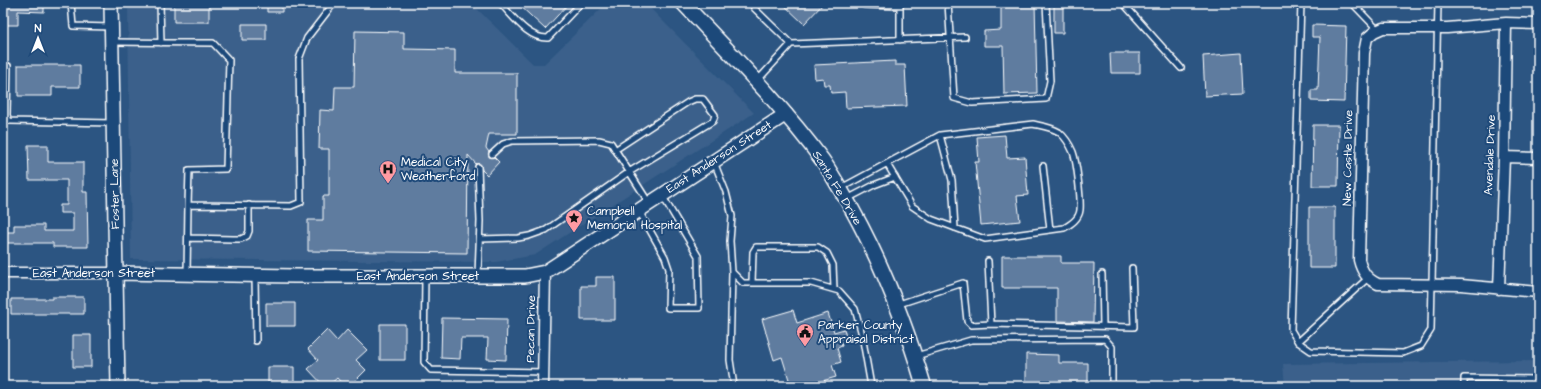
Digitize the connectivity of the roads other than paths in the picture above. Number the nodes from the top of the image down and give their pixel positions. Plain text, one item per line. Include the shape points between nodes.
1 (71, 3) edge
2 (111, 3) edge
3 (160, 3) edge
4 (334, 3) edge
5 (500, 3) edge
6 (581, 3) edge
7 (683, 3) edge
8 (752, 3) edge
9 (858, 3) edge
10 (948, 3) edge
11 (1046, 3) edge
12 (1123, 3) edge
13 (1301, 3) edge
14 (1352, 3) edge
15 (1438, 3) edge
16 (900, 4) edge
17 (1506, 23) junction
18 (1538, 24) edge
19 (112, 27) junction
20 (1438, 28) junction
21 (1378, 30) junction
22 (965, 37) dead end
23 (950, 38) junction
24 (900, 40) junction
25 (112, 42) junction
26 (161, 42) junction
27 (790, 44) junction
28 (8, 66) dead end
29 (1181, 68) dead end
30 (756, 82) junction
31 (786, 114) junction
32 (114, 123) junction
33 (940, 135) junction
34 (615, 150) junction
35 (492, 154) dead end
36 (1504, 156) junction
37 (1538, 158) edge
38 (713, 161) junction
39 (887, 164) junction
40 (1043, 166) dead end
41 (478, 167) dead end
42 (629, 172) junction
43 (895, 177) junction
44 (843, 194) junction
45 (662, 195) junction
46 (188, 205) junction
47 (249, 206) junction
48 (644, 207) junction
49 (955, 228) junction
50 (1050, 230) junction
51 (188, 238) junction
52 (480, 239) junction
53 (988, 261) dead end
54 (1132, 268) dead end
55 (545, 272) junction
56 (732, 272) junction
57 (3, 273) edge
58 (117, 273) junction
59 (187, 274) junction
60 (1102, 274) dead end
61 (255, 275) junction
62 (425, 276) junction
63 (478, 276) junction
64 (1368, 278) junction
65 (752, 283) junction
66 (1431, 285) junction
67 (834, 289) junction
68 (1499, 289) junction
69 (1538, 292) edge
70 (895, 305) junction
71 (992, 324) junction
72 (1103, 326) junction
73 (256, 341) dead end
74 (1298, 342) junction
75 (915, 356) junction
76 (544, 372) junction
77 (1538, 379) edge
78 (1112, 383) dead end
79 (118, 386) edge
80 (543, 386) edge
81 (734, 386) edge
82 (871, 386) edge
83 (924, 386) edge
84 (1464, 386) edge

1 - 19 lane via 73,26
2 - 19 street, Foster Lane
3 - 26 lane
4 - 47 lane via 307,38 299,59 301,202 291,206
5 - 6 lane via 531,33 541,38 548,38
7 - 30 main road, Santa Fe Drive
8 - 27 lane
9 - 16 lane via 865,6
10 - 23 lane
11 - 23 lane via 1050,81 1046,99 972,103 954,98
12 - 29 lane
13 - 74 lane via 1291,330
14 - 21 lane
15 - 20 lane
16 - 24 lane
17 - 18 street
17 - 20 street
17 - 36 street, Avendale Drive
19 - 25 street, Foster Lane
20 - 21 street via 1394,27
20 - 66 lane
21 - 64 street, New Castle Drive via 1367,38 1364,53 1359,260
22 - 23 lane
23 - 24 lane
24 - 27 lane
25 - 26 lane
25 - 32 street, Foster Lane
26 - 46 lane via 213,43 229,60 226,169 189,170
27 - 30 lane
28 - 32 lane via 9,122
30 - 31 main road, Santa Fe Drive
31 - 38 street, East Anderson Street
31 - 44 main road, Santa Fe Drive via 824,162
32 - 58 street, Foster Lane
33 - 39 lane
33 - 49 lane via 952,180
33 - 50 lane via 1033,124 1047,126 1060,133 1074,154 1080,211 1074,222 1064,228
34 - 35 lane via 611,143 599,140 512,140
34 - 42 lane
34 - 42 lane via 695,99 703,99 713,111 713,121
36 - 37 street
36 - 68 street, Avendale Drive
38 - 45 street, East Anderson Street
38 - 56 lane via 726,192 732,216
39 - 43 lane
39 - 44 lane
40 - 50 lane
41 - 52 lane
42 - 48 lane
42 - 52 lane via 546,230 518,238
43 - 44 lane
43 - 49 lane via 912,206 931,220
44 - 70 main road, Santa Fe Drive via 879,263
45 - 48 street, East Anderson Street
45 - 48 lane via 698,256 699,308 668,308 669,269
46 - 47 lane
46 - 51 lane
47 - 51 lane via 247,236 241,239
48 - 55 street, East Anderson Street
49 - 50 lane via 985,239
51 - 59 lane
52 - 63 lane
53 - 71 lane
54 - 72 lane via 1134,327
55 - 63 street, East Anderson Street via 525,276
55 - 76 street, Pecan Drive
56 - 65 lane via 743,283
56 - 81 lane via 730,360
57 - 58 street, East Anderson Street
58 - 59 street, East Anderson Street
58 - 79 street, Foster Lane
59 - 61 street, East Anderson Street
60 - 72 lane
61 - 62 street, East Anderson Street
61 - 73 lane
62 - 63 street, East Anderson Street
62 - 76 lane via 424,362 431,370
64 - 66 street via 1386,285
64 - 74 lane
65 - 67 lane via 811,283
65 - 67 lane via 753,252 756,247 818,247 827,253 833,265
66 - 68 street
66 - 74 lane via 1431,330 1421,346 1403,354 1311,351
67 - 82 lane via 840,290 855,309
68 - 69 street
70 - 71 lane via 963,283 967,321 971,325
70 - 75 main road, Santa Fe Drive
71 - 72 lane
75 - 78 lane via 971,340 1105,339 1112,347
75 - 83 main road, Santa Fe Drive
76 - 80 street, Pecan Drive
77 - 84 lane via 1464,378

